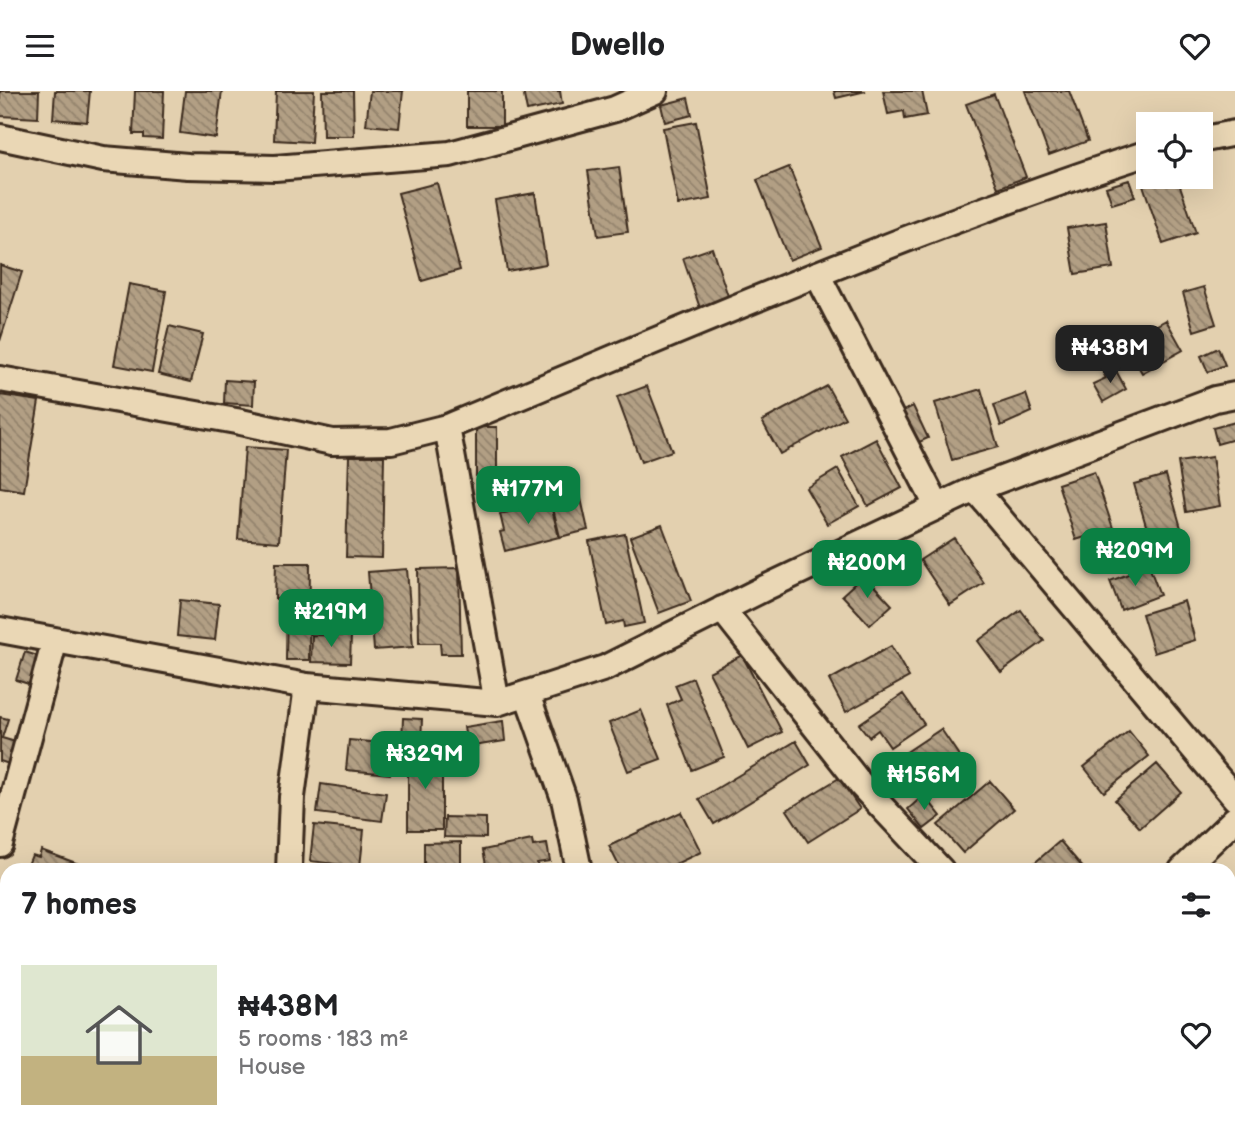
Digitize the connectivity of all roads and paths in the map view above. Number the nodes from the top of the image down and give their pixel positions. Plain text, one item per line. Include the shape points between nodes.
1 (655, 91) edge
2 (1235, 133) edge
3 (0, 137) edge
4 (1213, 137) edge
5 (1136, 157) edge
6 (817, 274) junction
7 (0, 379) edge
8 (1235, 395) edge
9 (447, 427) junction
10 (975, 489) junction
11 (937, 506) junction
12 (722, 609) junction
13 (0, 630) edge
14 (55, 640) junction
15 (307, 686) junction
16 (527, 694) junction
17 (497, 703) junction
18 (1235, 798) edge
19 (1235, 819) edge
20 (0, 844) edge
21 (289, 863) edge
22 (578, 863) edge
23 (934, 863) edge
24 (1189, 863) edge

1 - 3 street via 615,109 450,154 275,168 103,159
2 - 4 street
5 - 6 street via 1041,188
6 - 9 street
6 - 11 street
7 - 9 street via 332,442 391,441
8 - 10 street via 1202,403
9 - 17 street
10 - 11 street
10 - 18 street
11 - 12 street
12 - 16 street via 605,668
12 - 23 street via 862,786
13 - 14 street
14 - 15 street
14 - 20 street
15 - 17 street
15 - 21 street via 292,797
16 - 17 street
16 - 22 street via 564,799
19 - 24 street

